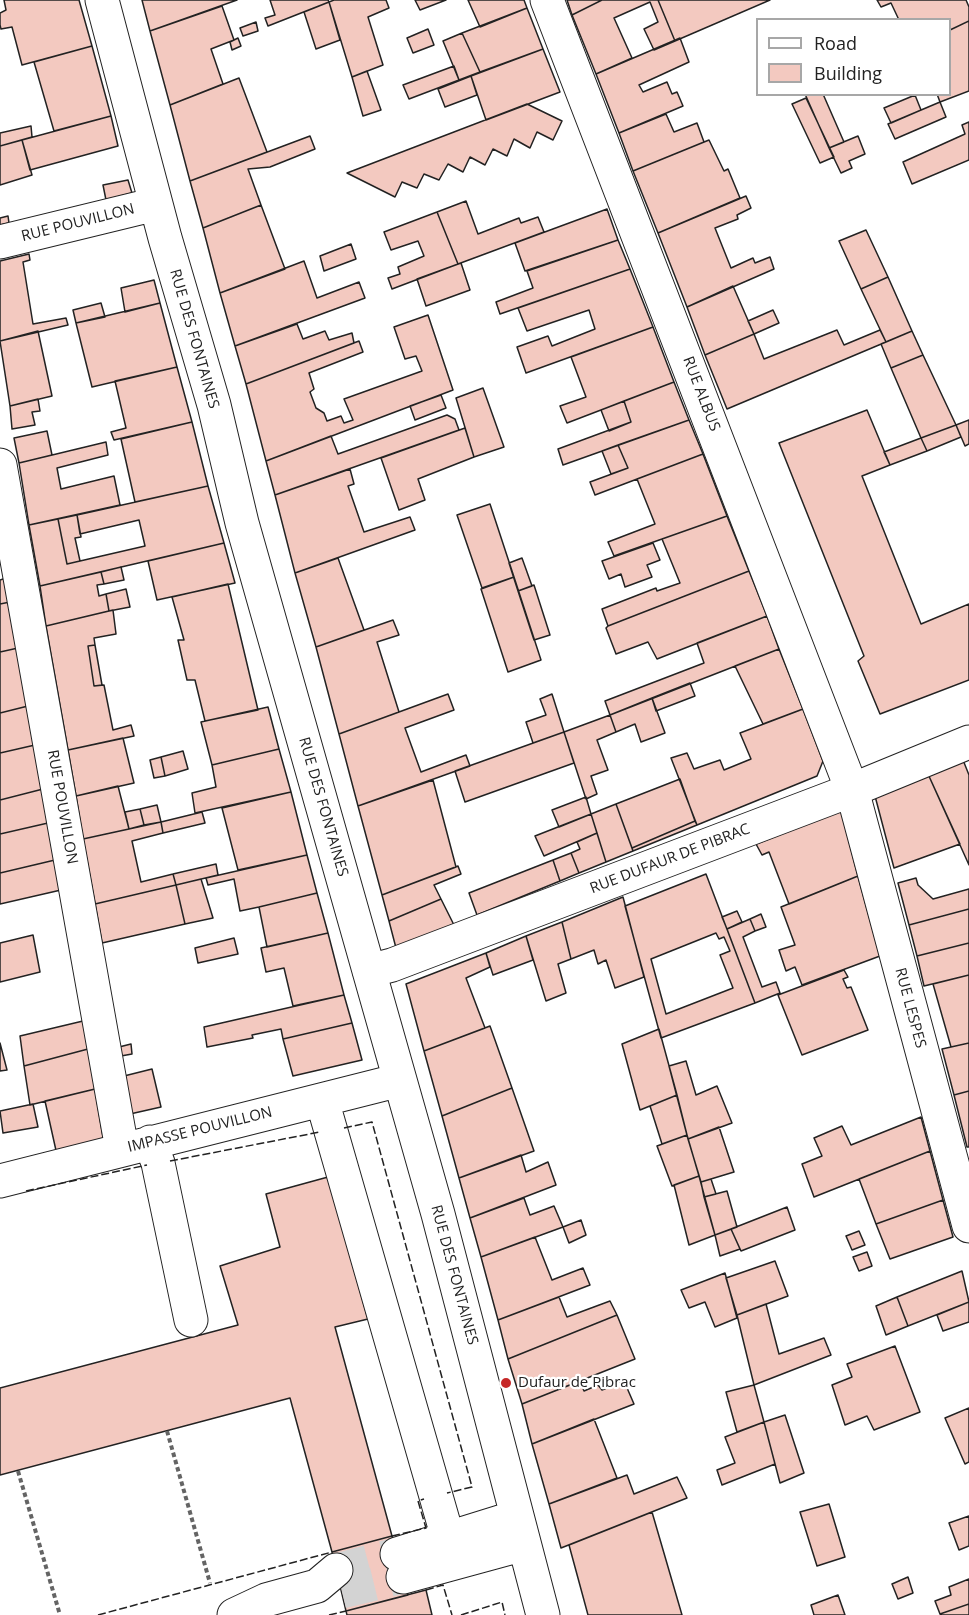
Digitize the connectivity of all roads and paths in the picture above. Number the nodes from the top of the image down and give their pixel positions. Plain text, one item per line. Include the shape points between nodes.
1 (102, 0) edge
2 (547, 0) edge
3 (156, 204) junction
4 (0, 242) edge
5 (0, 465) edge
6 (969, 742) edge
7 (852, 790) junction
8 (369, 971) junction
9 (400, 1080) junction
10 (322, 1100) junction
11 (136, 1146) junction
12 (0, 1181) edge
13 (969, 1226) edge
14 (191, 1320) dead end
15 (167, 1431) dead end
16 (18, 1471) dead end
17 (520, 1531) junction
18 (448, 1538) junction
19 (332, 1583) tunnel mouth
20 (211, 1585) dead end
21 (60, 1615) edge
22 (234, 1615) edge
23 (543, 1615) edge

1 - 3 street, RUE DES FONTAINES
2 - 7 street, RUE ALBUS
3 - 4 street, RUE POUVILLON
3 - 8 street, RUE DES FONTAINES
5 - 11 street, RUE POUVILLON
6 - 7 street, RUE DUFAUR DE PIBRAC
7 - 8 street, RUE DUFAUR DE PIBRAC
7 - 13 street, RUE LESPES
8 - 9 street, RUE DES FONTAINES
9 - 10 street, IMPASSE POUVILLON
9 - 17 street, RUE DES FONTAINES
10 - 11 street, IMPASSE POUVILLON
10 - 18 street
11 - 12 street, IMPASSE POUVILLON
11 - 14 street, RUE POUVILLON via 158,1163
15 - 20 path
16 - 21 path
17 - 18 street
17 - 18 street via 400,1565
17 - 23 street, RUE DES FONTAINES
19 - 22 street via 266,1600

